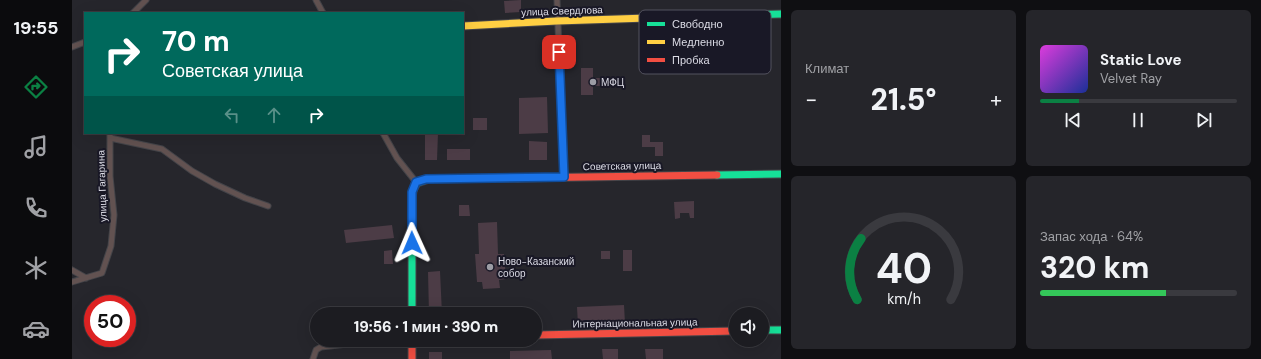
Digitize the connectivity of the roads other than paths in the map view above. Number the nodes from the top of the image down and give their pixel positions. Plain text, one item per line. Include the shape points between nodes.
1 (146, 0) edge
2 (316, 0) edge
3 (557, 0) edge
4 (134, 12) edge
5 (322, 12) edge
6 (771, 14) edge
7 (781, 14) edge
8 (639, 18) edge
9 (557, 21) junction
10 (464, 26) edge
11 (84, 42) edge
12 (72, 47) edge
13 (384, 134) edge
14 (110, 135) edge
15 (781, 174) edge
16 (564, 177) junction
17 (416, 182) junction
18 (268, 206) dead end
19 (72, 270) edge
20 (86, 278) junction
21 (72, 282) edge
22 (412, 307) edge
23 (769, 330) edge
24 (781, 330) edge
25 (729, 331) edge
26 (542, 335) edge
27 (321, 347) edge
28 (412, 347) edge
29 (313, 359) edge
30 (412, 359) edge

1 - 4 street
2 - 5 street
3 - 9 street
6 - 7 street, улица Свердлова
8 - 9 street, улица Свердлова
9 - 10 street, улица Свердлова
9 - 16 street
11 - 12 street
13 - 17 street via 397,158
14 - 18 street, улица Гагарина via 162,149 215,184
14 - 20 street, улица Гагарина via 110,176 114,215 110,246 102,273
15 - 16 street, Советская улица
16 - 17 street, Советская улица via 426,179
17 - 22 street via 412,201
19 - 20 street
20 - 21 street, улица Гагарина
23 - 24 street
25 - 26 street, Интернациональная улица
27 - 29 street via 316,350
28 - 30 street

